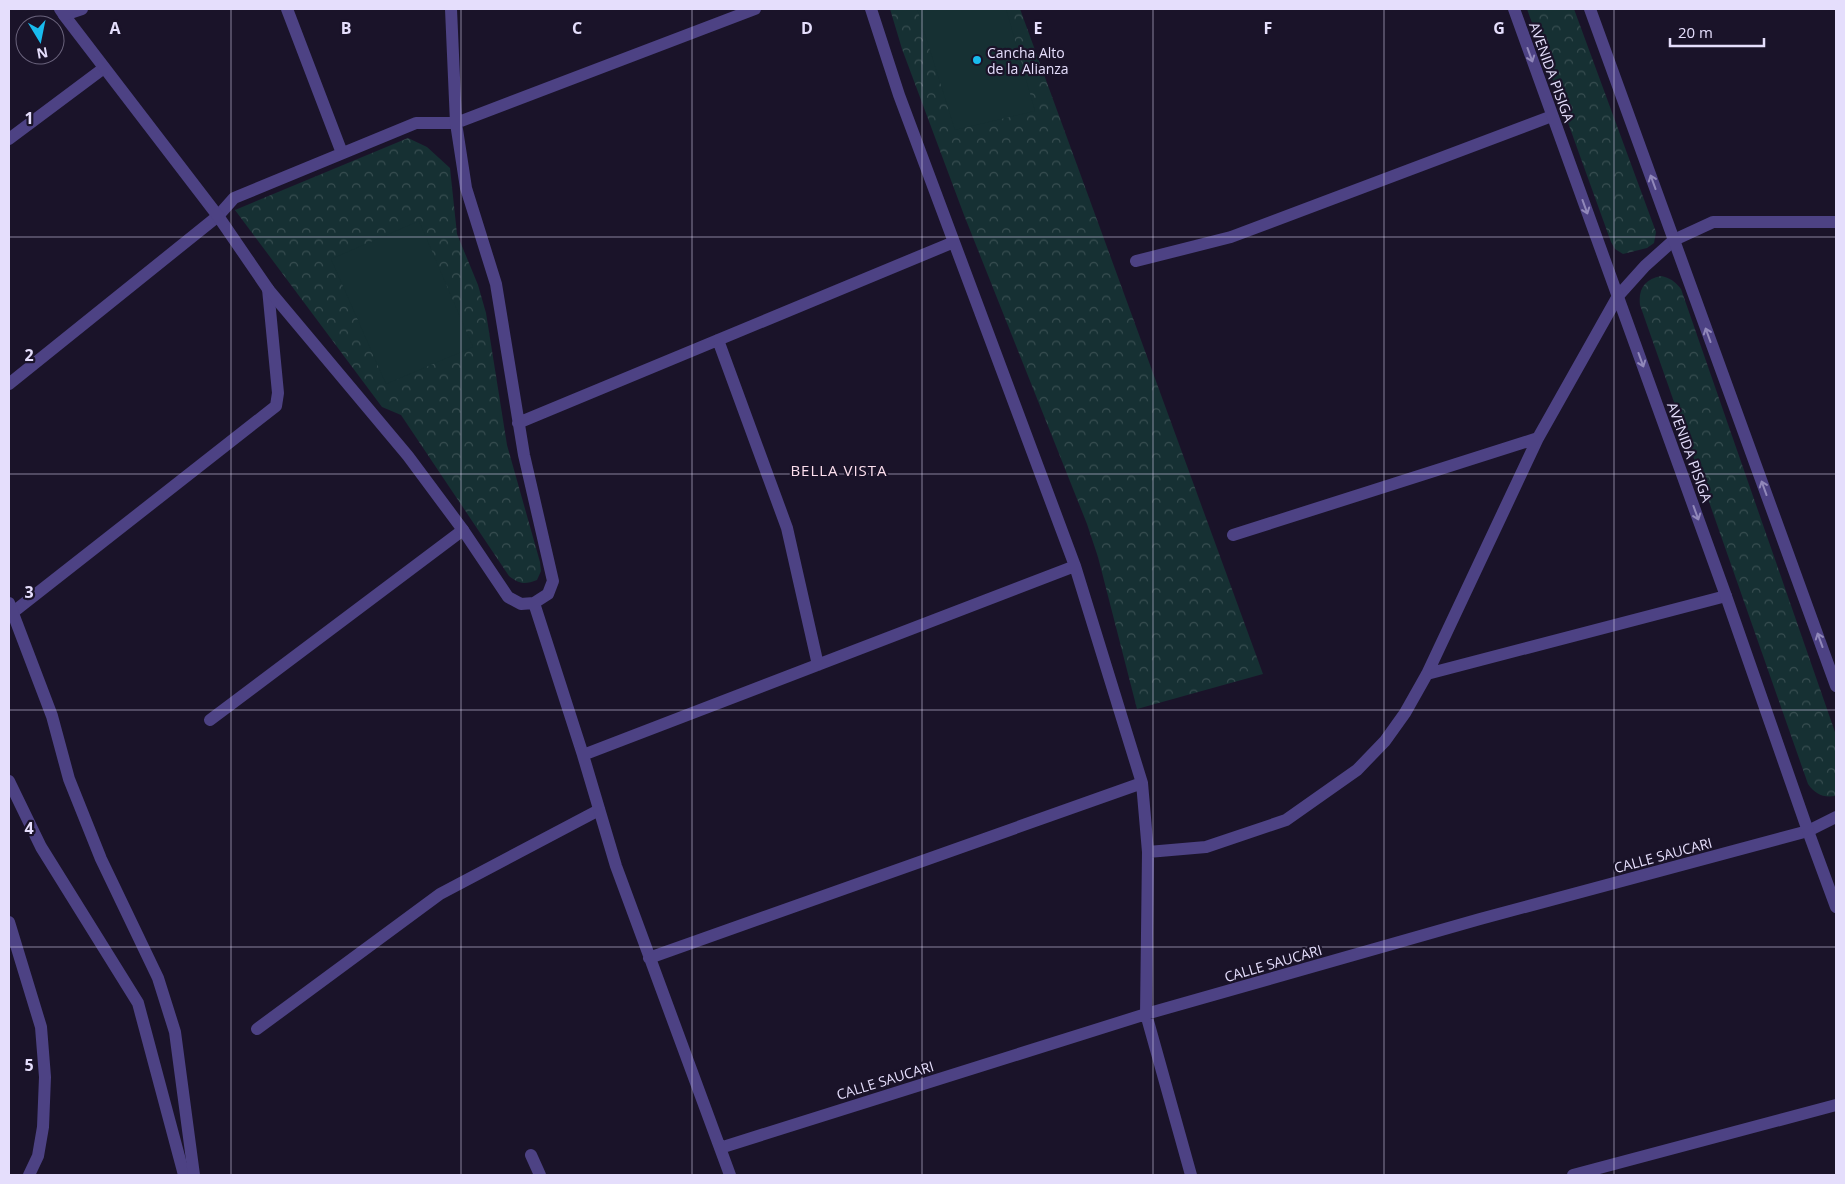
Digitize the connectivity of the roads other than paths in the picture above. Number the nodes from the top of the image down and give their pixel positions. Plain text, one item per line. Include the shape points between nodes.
1 (82, 9) edge
2 (287, 9) edge
3 (451, 9) edge
4 (756, 9) edge
5 (871, 9) edge
6 (1514, 9) edge
7 (1590, 9) edge
8 (62, 12) edge
9 (104, 68) junction
10 (1552, 116) junction
11 (456, 123) junction
12 (9, 138) edge
13 (342, 153) junction
14 (218, 216) junction
15 (1836, 222) edge
16 (1674, 240) junction
17 (954, 242) junction
18 (1136, 260) dead end
19 (268, 289) junction
20 (1618, 296) junction
21 (718, 340) junction
22 (9, 384) edge
23 (518, 423) junction
24 (1538, 438) junction
25 (463, 530) junction
26 (1232, 534) dead end
27 (1075, 566) junction
28 (1726, 596) junction
29 (534, 603) junction
30 (10, 608) edge
31 (818, 665) junction
32 (1427, 674) junction
33 (1836, 686) edge
34 (210, 720) dead end
35 (583, 755) junction
36 (9, 782) edge
37 (1142, 783) junction
38 (598, 810) junction
39 (1836, 817) edge
40 (1808, 831) junction
41 (1148, 852) junction
42 (1836, 907) edge
43 (9, 922) edge
44 (649, 958) junction
45 (1146, 1014) junction
46 (257, 1029) dead end
47 (1836, 1105) edge
48 (720, 1148) junction
49 (531, 1155) dead end
50 (29, 1175) edge
51 (184, 1175) edge
52 (194, 1175) edge
53 (540, 1175) edge
54 (730, 1175) edge
55 (1191, 1175) edge
56 (1573, 1175) edge

1 - 8 street
2 - 13 street
3 - 11 street
4 - 11 street
5 - 17 street via 898,95
6 -> 10 street, AVENIDA PISIGA
16 -> 7 street
8 - 9 street
9 - 12 street
9 - 14 street
10 - 18 street via 1231,238
10 -> 20 street, AVENIDA PISIGA
11 - 13 street via 416,123
11 - 23 street via 466,188 496,284
13 - 14 street via 234,198
14 - 19 street
14 - 22 street
15 - 16 street via 1713,222
16 - 20 street
33 -> 16 street
17 - 21 street
17 - 27 street
19 - 25 street via 408,456
19 - 30 street via 278,393 276,406
20 - 24 street
20 -> 28 street, AVENIDA PISIGA
21 - 23 street
21 - 31 street via 787,528
23 - 29 street via 553,581 548,594
24 - 26 street
24 - 32 street
25 - 29 street via 508,597 521,604
25 - 34 street
27 - 31 street
27 - 37 street
28 - 32 street
28 - 40 street, AVENIDA PISIGA
29 - 35 street
30 - 52 street via 52,716 69,779 101,859 158,978 175,1032
31 - 35 street
32 - 41 street via 1385,741 1357,770 1286,820 1206,846
35 - 38 street
36 - 51 street via 41,847 138,1003
37 - 41 street
37 - 44 street
38 - 44 street
38 - 46 street via 440,894
39 - 40 street, CALLE SAUCARI
40 - 42 street, AVENIDA PISIGA
40 - 45 street, CALLE SAUCARI
41 - 45 street
43 - 50 street via 41,1027 45,1077 38,1156
44 - 48 street
45 - 48 street, CALLE SAUCARI
45 - 55 street
47 - 56 street
48 - 54 street
49 - 53 street

